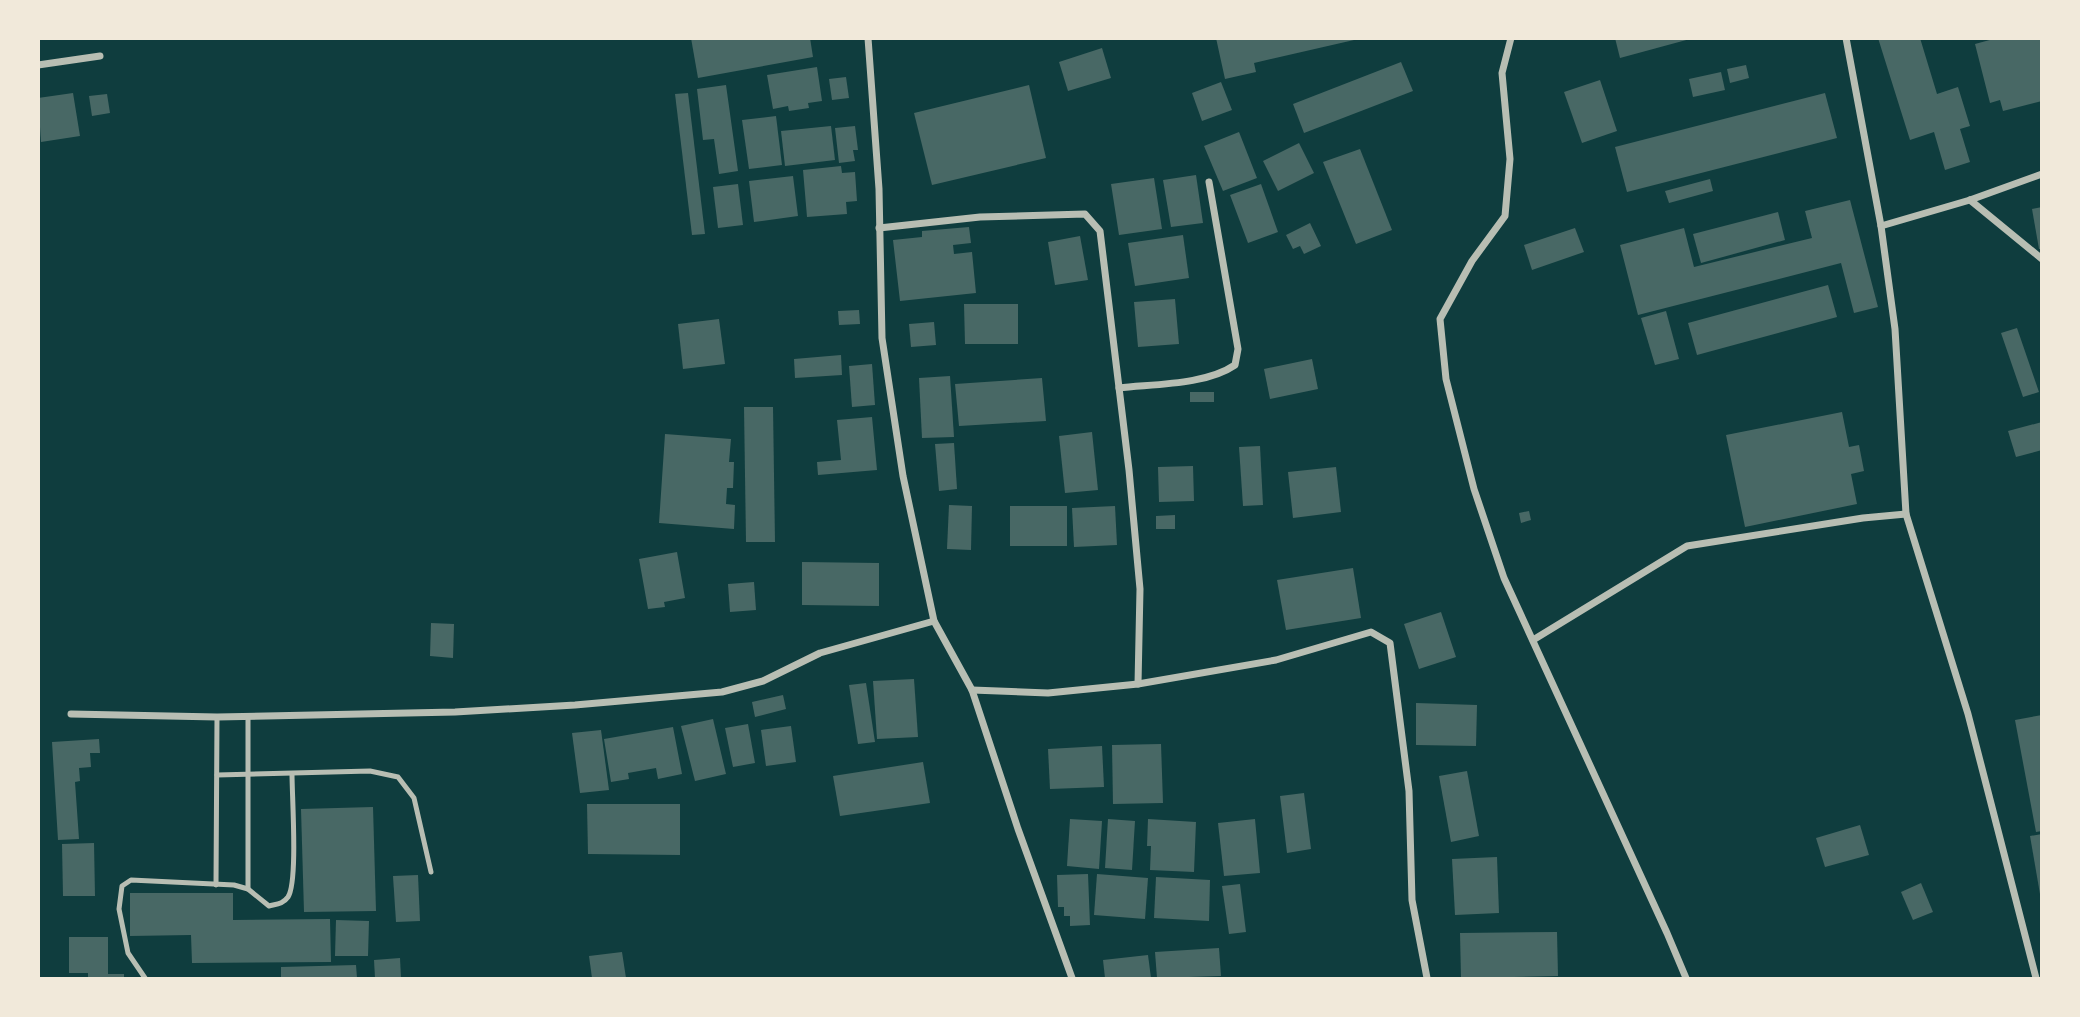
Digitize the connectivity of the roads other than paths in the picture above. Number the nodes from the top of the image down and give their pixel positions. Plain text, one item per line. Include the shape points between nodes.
1 (868, 38) edge
2 (1511, 38) edge
3 (1846, 38) edge
4 (100, 57) dead end
5 (38, 65) edge
6 (2042, 174) edge
7 (1209, 182) dead end
8 (1970, 200) junction
9 (1881, 226) junction
10 (878, 228) junction
11 (2042, 259) edge
12 (1119, 388) junction
13 (1906, 514) junction
14 (934, 621) junction
15 (1533, 640) junction
16 (1138, 684) junction
17 (972, 690) junction
18 (71, 714) dead end
19 (248, 716) junction
20 (217, 717) junction
21 (292, 774) junction
22 (217, 775) junction
23 (248, 775) junction
24 (431, 872) dead end
25 (216, 885) junction
26 (248, 889) junction
27 (145, 978) edge
28 (1072, 978) edge
29 (1427, 978) edge
30 (1686, 978) edge
31 (2036, 978) edge

1 - 10 street via 880,189
2 - 15 street via 1502,73 1510,159 1505,215 1472,261 1440,319 1446,379 1474,489 1504,578
3 - 9 street
4 - 5 street
6 - 8 street
7 - 12 street via 1238,349 1236,365 1223,373 1183,382
8 - 9 street
8 - 11 street
9 - 13 street via 1895,329
10 - 12 street via 980,216 1085,214 1100,231
10 - 14 street via 882,338 903,475
12 - 16 street via 1140,589
13 - 15 street via 1687,546
13 - 31 street via 1968,714
14 - 17 street
14 - 19 street via 820,653 762,681 722,692 455,712
15 - 30 street
16 - 17 street via 1048,693
16 - 29 street via 1276,660 1371,632 1390,643 1409,791 1412,901
17 - 28 street
18 - 20 street
19 - 20 street
19 - 23 lane
20 - 22 lane
21 - 23 lane
21 - 24 lane via 370,771 398,777 414,798
21 - 26 lane via 290,895 282,904 269,906
22 - 23 lane
22 - 25 lane
23 - 26 lane
25 - 26 lane
25 - 27 lane via 131,880 122,886 118,909 128,953

